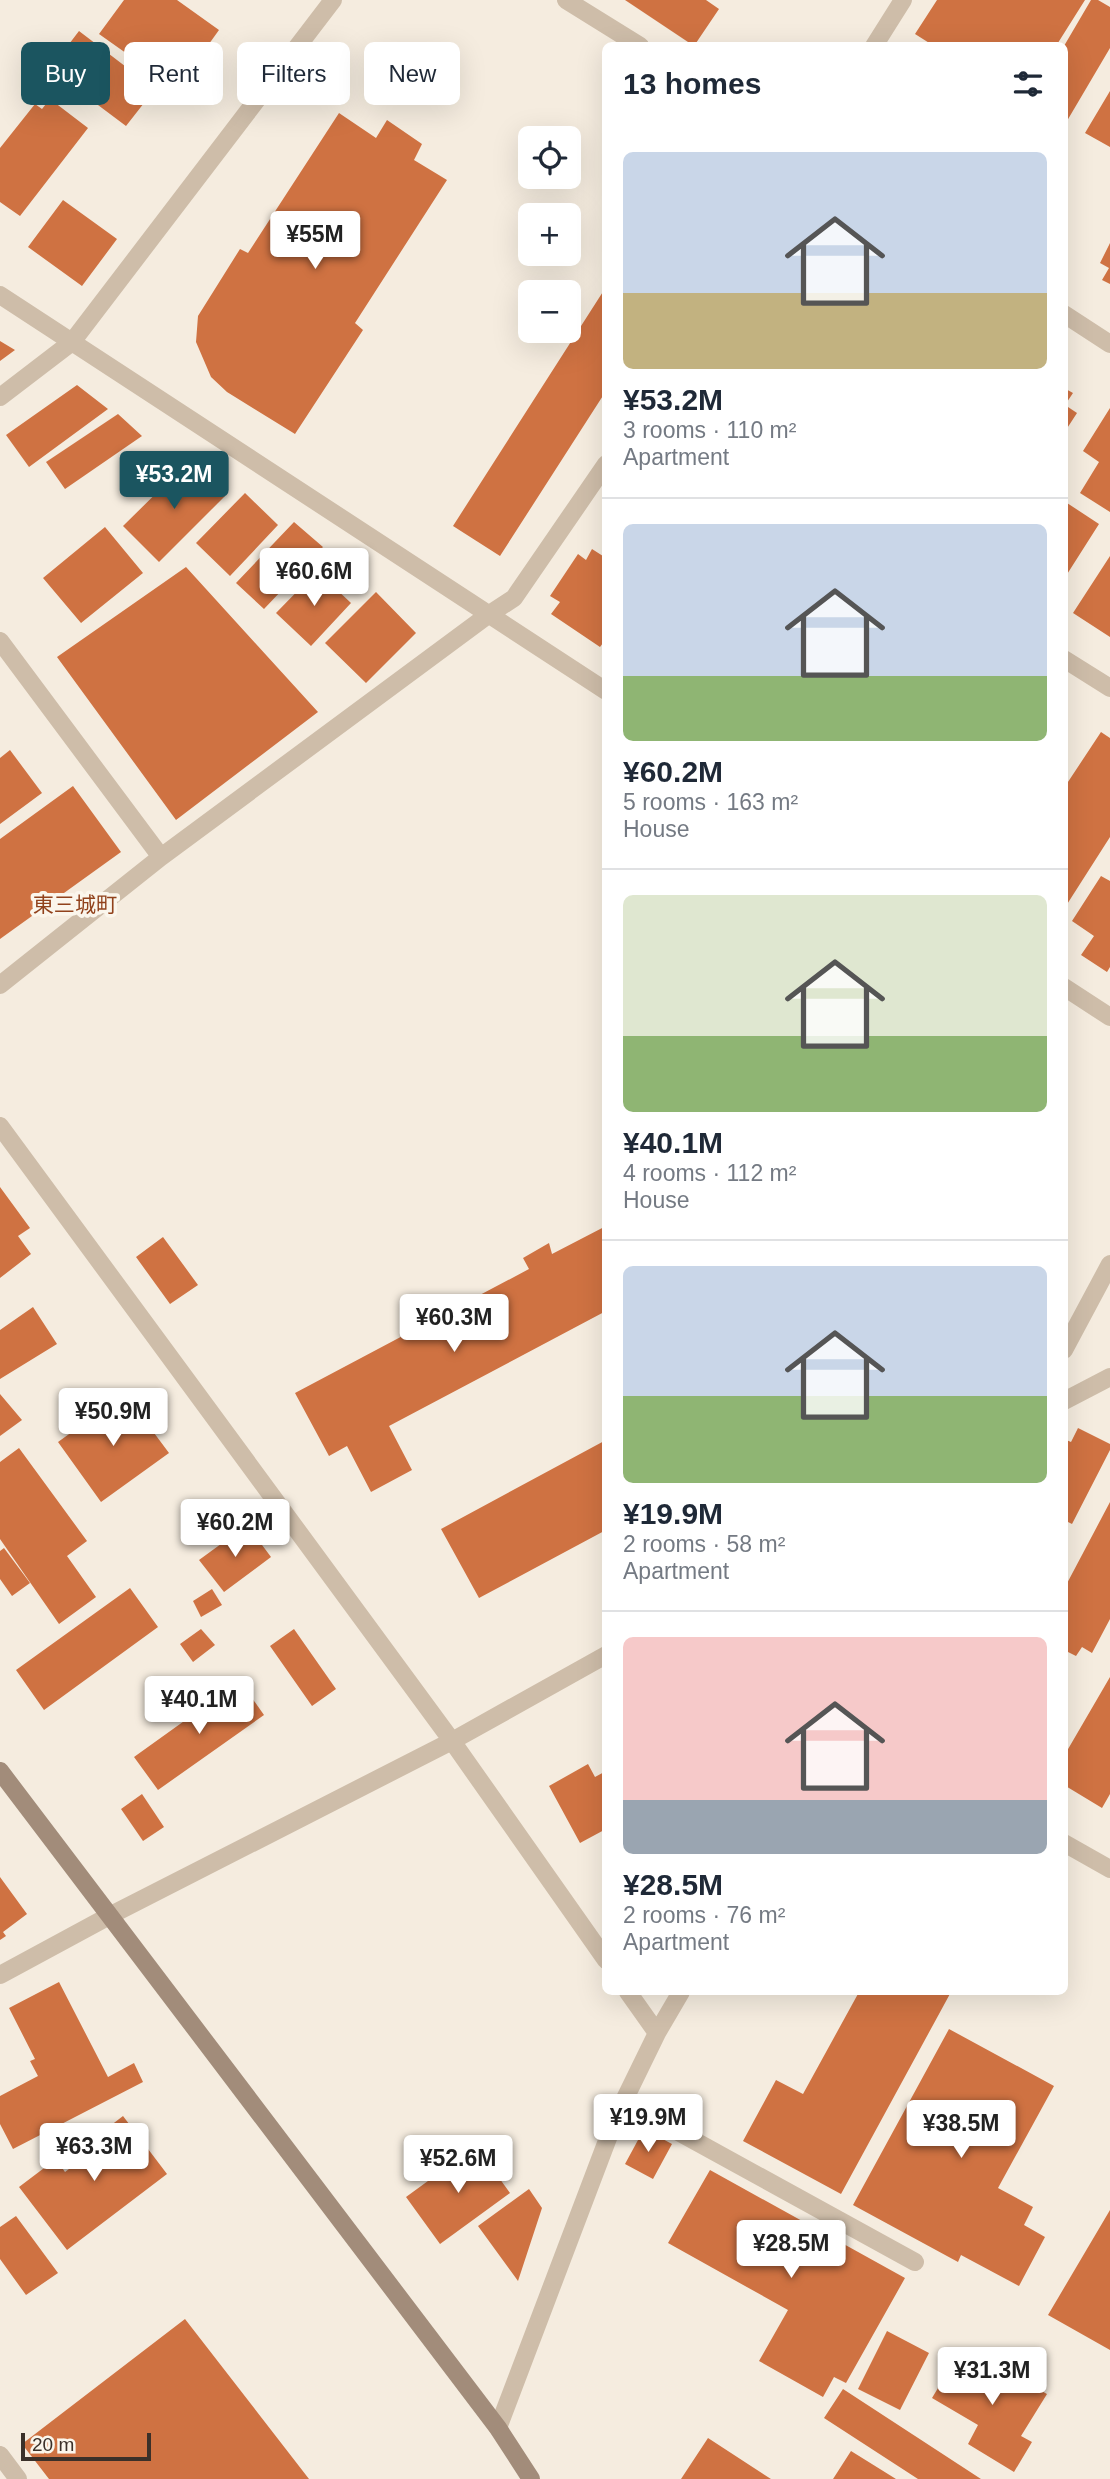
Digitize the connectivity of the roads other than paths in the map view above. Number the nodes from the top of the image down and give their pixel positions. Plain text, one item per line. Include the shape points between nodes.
1 (333, 0) edge
2 (566, 0) edge
3 (903, 0) edge
4 (634, 42) edge
5 (877, 42) edge
6 (0, 295) edge
7 (1068, 317) edge
8 (72, 342) junction
9 (1110, 344) edge
10 (0, 397) edge
11 (602, 470) edge
12 (488, 615) junction
13 (0, 641) edge
14 (1068, 662) edge
15 (602, 688) edge
16 (1110, 688) edge
17 (161, 857) junction
18 (0, 985) edge
19 (1068, 991) edge
20 (1110, 1017) edge
21 (0, 1126) edge
22 (1110, 1264) edge
23 (1068, 1343) edge
24 (1110, 1377) edge
25 (1068, 1399) edge
26 (602, 1657) edge
27 (452, 1741) junction
28 (0, 1771) edge
29 (1068, 1845) edge
30 (1110, 1869) edge
31 (111, 1914) junction
32 (602, 1954) edge
33 (0, 1975) edge
34 (630, 1995) edge
35 (679, 1995) edge
36 (657, 2033) junction
37 (624, 2102) junction
38 (915, 2262) dead end
39 (498, 2428) junction
40 (0, 2455) edge
41 (524, 2475) edge
42 (13, 2477) edge

1 - 8 street
2 - 4 street
3 - 5 street
6 - 8 street
7 - 9 street
8 - 10 street
8 - 12 street
11 - 12 street via 514,598
12 - 15 street
12 - 17 street
13 - 17 street
14 - 16 street
17 - 18 street
19 - 20 street
21 - 27 street
22 - 23 street
24 - 25 street
26 - 27 street
27 - 31 street
27 - 32 street
28 - 31 street
29 - 30 street
31 - 33 street
31 - 39 street
34 - 36 street
35 - 36 street
36 - 37 street
37 - 38 street
37 - 39 street
39 - 41 street
40 - 42 street

